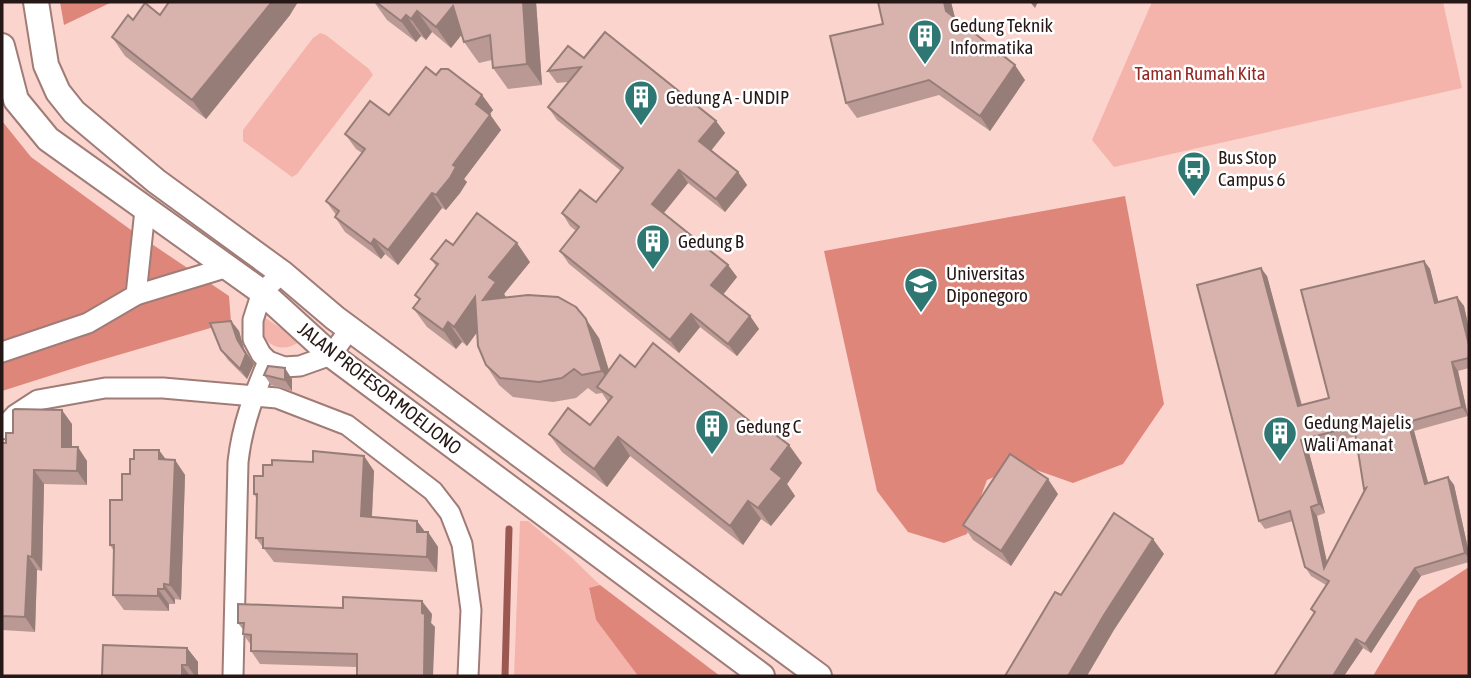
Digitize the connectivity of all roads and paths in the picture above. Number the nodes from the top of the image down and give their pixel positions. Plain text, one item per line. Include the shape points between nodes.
1 (36, 2) edge
2 (2, 46) edge
3 (156, 181) junction
4 (145, 210) junction
5 (228, 267) junction
6 (282, 273) junction
7 (262, 292) junction
8 (136, 295) junction
9 (350, 329) junction
10 (2, 352) edge
11 (331, 355) junction
12 (268, 361) junction
13 (252, 397) junction
14 (2, 429) edge
15 (233, 676) edge
16 (468, 676) edge
17 (762, 676) edge
18 (819, 676) edge

1 - 3 street via 46,65 58,92 74,112
2 - 4 street, JALAN PROFESOR MOELJONO via 16,100 33,122 48,139
3 - 4 street
3 - 6 street
4 - 5 street, JALAN PROFESOR MOELJONO
4 - 8 street
5 - 7 street, JALAN PROFESOR MOELJONO
5 - 8 street
6 - 7 street
6 - 9 street
7 - 11 street, JALAN PROFESOR MOELJONO
7 - 12 street via 253,320 253,339
8 - 10 street via 88,323
9 - 11 street
9 - 18 street
11 - 12 street via 300,366
11 - 17 street, JALAN PROFESOR MOELJONO
12 - 13 street
13 - 14 street via 163,388 105,388 38,400
13 - 15 street via 238,462
13 - 16 street via 277,398 347,425 433,491 450,513 462,544 471,610

